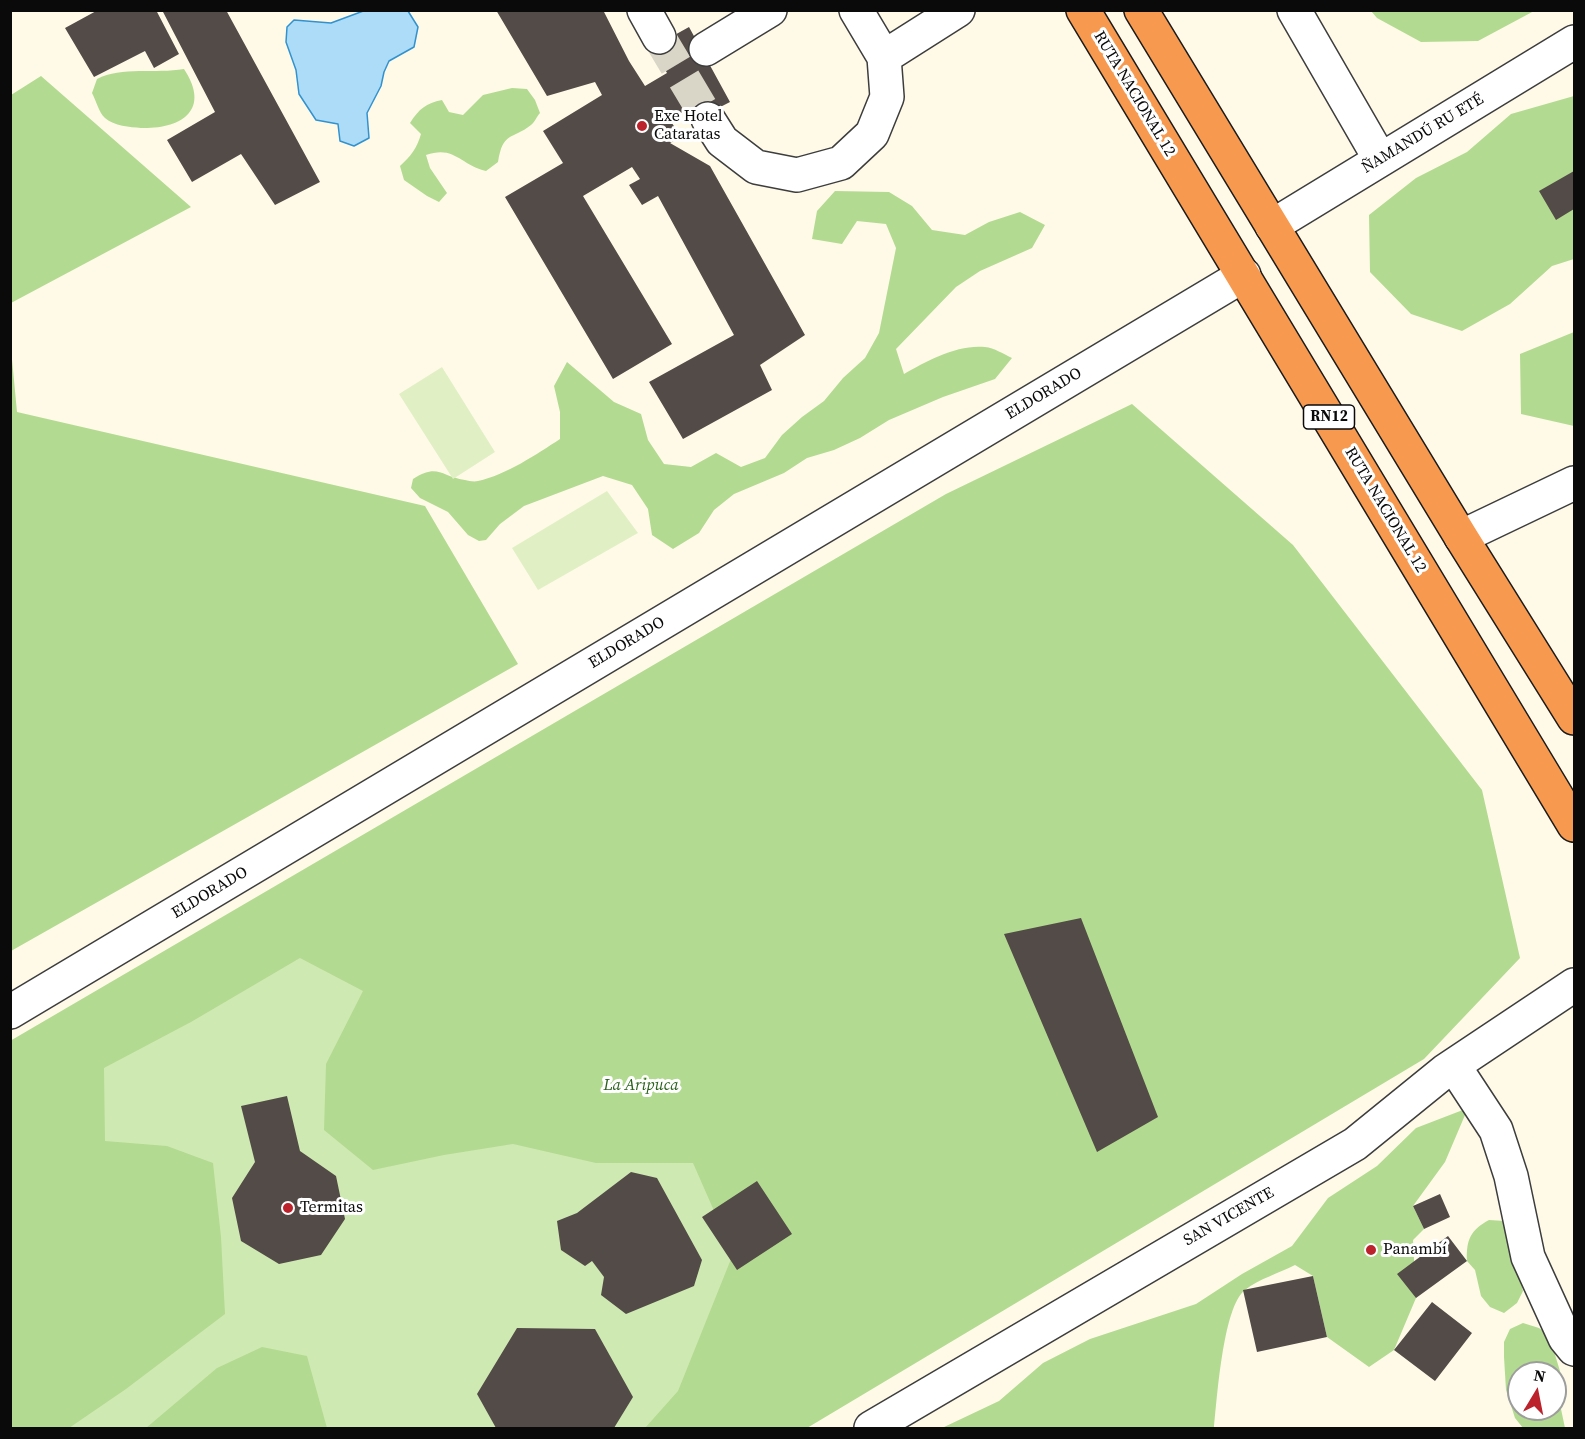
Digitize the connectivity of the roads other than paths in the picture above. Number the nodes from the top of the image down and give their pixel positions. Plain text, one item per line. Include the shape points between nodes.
1 (770, 10) edge
2 (856, 10) edge
3 (958, 10) edge
4 (1083, 10) edge
5 (1141, 10) edge
6 (1294, 10) edge
7 (1575, 42) edge
8 (706, 49) dead end
9 (884, 57) junction
10 (708, 118) tunnel mouth
11 (1380, 159) junction
12 (1272, 226) junction
13 (1244, 275) junction
14 (1575, 483) edge
15 (1461, 537) junction
16 (1575, 718) edge
17 (1575, 825) edge
18 (1575, 986) edge
19 (10, 1012) edge
20 (1454, 1066) junction
21 (1575, 1349) edge
22 (870, 1428) edge

1 - 8 street
2 - 9 street
3 - 9 street
4 - 13 highway, RUTA NACIONAL 12 / RN12
5 - 12 highway, RN12
6 - 11 street
7 - 11 street, ÑAMANDÚ RU ETÉ
9 - 10 street via 887,97 872,134 841,163 797,175 756,167 722,141
11 - 12 street, ÑAMANDÚ RU ETÉ
12 - 15 highway, RN12
13 - 17 highway, RUTA NACIONAL 12 / RN12
13 - 19 street, ELDORADO
14 - 15 street
15 - 16 highway, RN12
18 - 20 street, SAN VICENTE
20 - 21 street via 1496,1130 1511,1176 1528,1257 1566,1338
20 - 22 street, SAN VICENTE via 1355,1144

